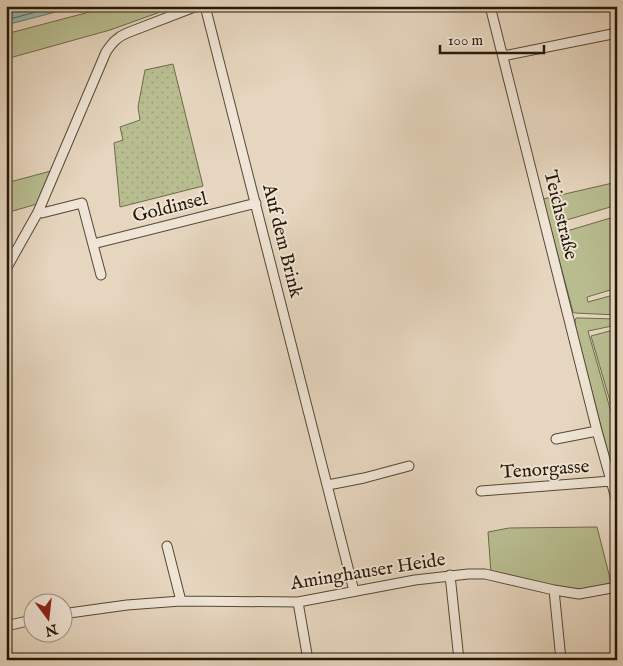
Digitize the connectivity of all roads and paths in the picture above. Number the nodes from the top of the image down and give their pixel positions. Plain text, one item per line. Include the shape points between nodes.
1 (197, 6) edge
2 (205, 6) edge
3 (490, 6) edge
4 (617, 33) edge
5 (503, 56) junction
6 (256, 203) junction
7 (38, 212) junction
8 (93, 244) junction
9 (6, 269) edge
10 (101, 275) dead end
11 (597, 431) junction
12 (556, 439) dead end
13 (409, 466) dead end
14 (611, 481) junction
15 (328, 485) junction
16 (481, 491) dead end
17 (617, 502) edge
18 (167, 546) dead end
19 (450, 575) junction
20 (617, 587) edge
21 (554, 590) junction
22 (354, 591) junction
23 (181, 601) junction
24 (298, 602) junction
25 (72, 612) edge
26 (22, 622) edge
27 (6, 626) edge
28 (308, 660) edge
29 (460, 660) edge
30 (561, 660) edge

1 - 7 street via 127,32 112,43
2 - 6 street, Auf dem Brink
3 - 5 street, Teichstraße
4 - 5 street
5 - 11 street, Teichstraße
6 - 8 street, Goldinsel
6 - 15 street, Auf dem Brink
7 - 8 street via 82,203
7 - 9 street
8 - 10 street
11 - 12 street
11 - 14 street, Teichstraße
13 - 15 street
14 - 16 street, Tenorgasse
14 - 17 street, Teichstraße
15 - 22 street, Auf dem Brink
18 - 23 street
19 - 21 street, Aminghauser Heide via 484,574
19 - 22 street, Aminghauser Heide
19 - 29 street
20 - 21 street, Aminghauser Heide via 579,594
21 - 30 street
22 - 24 street, Aminghauser Heide
23 - 24 street, Aminghauser Heide
23 - 25 street, Aminghauser Heide via 127,604
24 - 28 street
26 - 27 street

